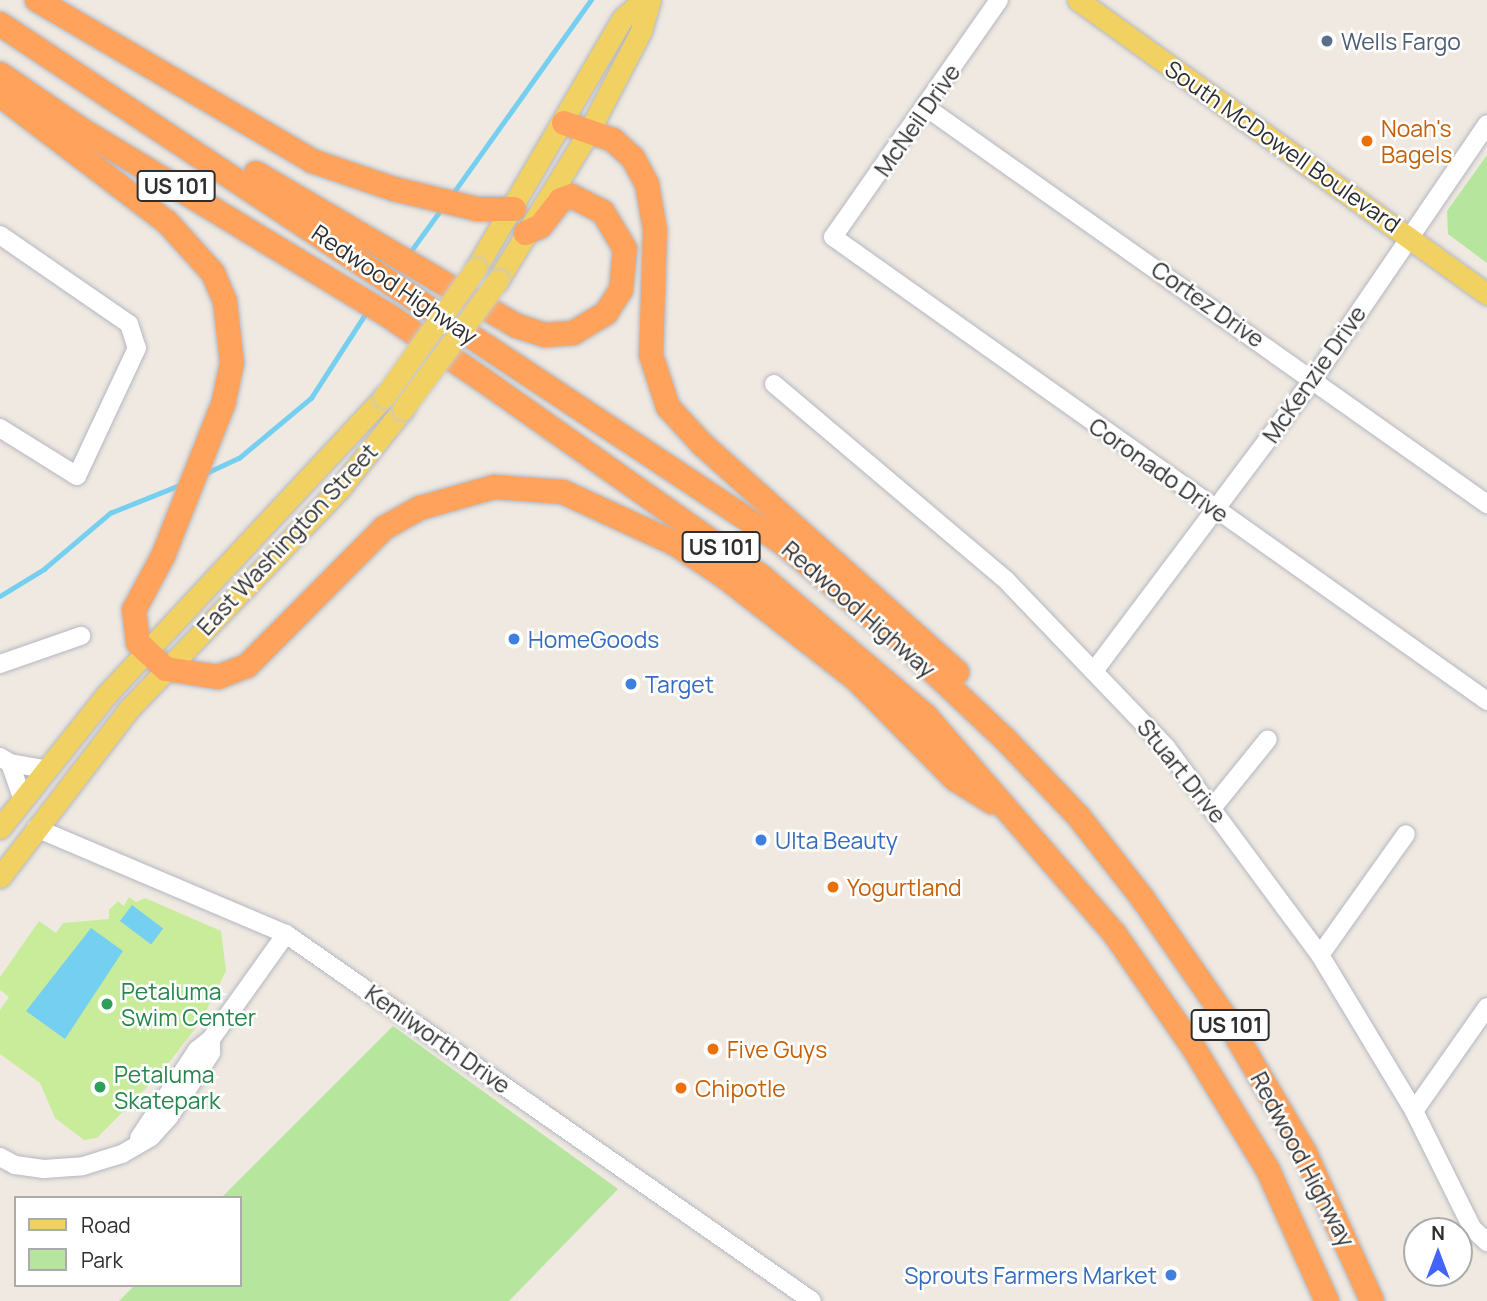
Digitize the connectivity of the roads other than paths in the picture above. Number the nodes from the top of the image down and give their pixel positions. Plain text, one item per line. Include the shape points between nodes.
1 (37, 0) edge
2 (643, 0) edge
3 (650, 0) edge
4 (999, 0) edge
5 (1078, 0) edge
6 (0, 24) edge
7 (0, 74) edge
8 (0, 95) edge
9 (928, 108) junction
10 (145, 117) junction
11 (564, 122) junction
12 (1487, 124) edge
13 (588, 133) junction
14 (514, 209) junction
15 (526, 233) junction
16 (0, 235) edge
17 (1408, 235) junction
18 (833, 237) joint
19 (1487, 294) edge
20 (1314, 378) junction
21 (774, 384) dead end
22 (0, 428) edge
23 (1487, 504) edge
24 (1216, 510) junction
25 (81, 636) dead end
26 (146, 652) junction
27 (0, 664) edge
28 (166, 668) junction
29 (1094, 671) junction
30 (1487, 701) edge
31 (1005, 739) junction
32 (1268, 739) dead end
33 (5, 760) edge
34 (45, 769) junction
35 (22, 797) junction
36 (1213, 807) junction
37 (1016, 817) junction
38 (0, 828) edge
39 (36, 828) junction
40 (1406, 834) dead end
41 (0, 877) edge
42 (286, 934) junction
43 (1320, 955) junction
44 (1487, 1007) edge
45 (1414, 1111) junction
46 (0, 1157) edge
47 (1487, 1242) edge
48 (812, 1301) edge
49 (1326, 1301) edge
50 (1372, 1301) edge

1 - 14 highway via 312,161 394,190 478,209
2 - 11 main road, East Washington Street via 622,19
3 - 13 main road, East Washington Street via 641,31
4 - 9 street, McNeil Drive
5 - 17 main road, South McDowell Boulevard
6 - 10 highway, Redwood Highway / US 101
7 - 37 highway, Redwood Highway / US 101 via 82,130 392,317 762,577 925,715
8 - 26 highway via 167,222 213,274 230,320 232,363 224,402 163,556 134,610 134,633
9 - 18 street, McNeil Drive
9 - 20 street, Cortez Drive
10 - 15 highway via 195,136 517,326 545,335 573,333 606,313 621,290 625,249 604,212 572,197 561,200 541,226
10 - 31 highway, Redwood Highway / US 101 via 780,541 903,643
11 - 13 highway
11 - 14 main road, East Washington Street
12 - 17 street, McKenzie Drive
13 - 15 main road, East Washington Street
13 - 31 highway via 613,140 633,158 648,184 655,230 651,355 668,407 703,445 969,683 999,715
14 - 26 main road, East Washington Street, bridge via 384,397
15 - 28 main road, East Washington Street, bridge via 403,409 323,507
16 - 22 street via 129,324 137,348 77,476
17 - 19 main road, South McDowell Boulevard
17 - 20 street, McKenzie Drive
18 - 24 street, Coronado Drive
20 - 23 street, Cortez Drive
20 - 24 street, McKenzie Drive
21 - 29 street, Stuart Drive via 1005,579
24 - 29 street, McKenzie Drive
24 - 30 street, Coronado Drive
25 - 27 street
26 - 28 highway
26 - 34 main road, East Washington Street
28 - 37 highway via 218,677 247,666 384,528 420,508 494,487 563,492 674,543 725,577 856,679 955,779
28 - 39 main road, East Washington Street via 90,755
29 - 36 street, Stuart Drive via 1166,747
31 - 50 highway, Redwood Highway / US 101 via 1119,868 1225,1017 1305,1153
32 - 36 street
33 - 34 street
33 - 35 street
34 - 35 main road, East Washington Street
35 - 38 main road, East Washington Street
36 - 43 street, Stuart Drive
37 - 49 highway, Redwood Highway / US 101 via 1114,933 1193,1047 1268,1170
39 - 41 main road, East Washington Street
39 - 42 street, Kenilworth Drive
40 - 43 street
42 - 46 street via 211,1039 197,1050 135,1145 83,1166 44,1169 15,1165
42 - 48 street, Kenilworth Drive
43 - 45 street, Stuart Drive
44 - 45 street
45 - 47 street, Stuart Drive via 1472,1228

